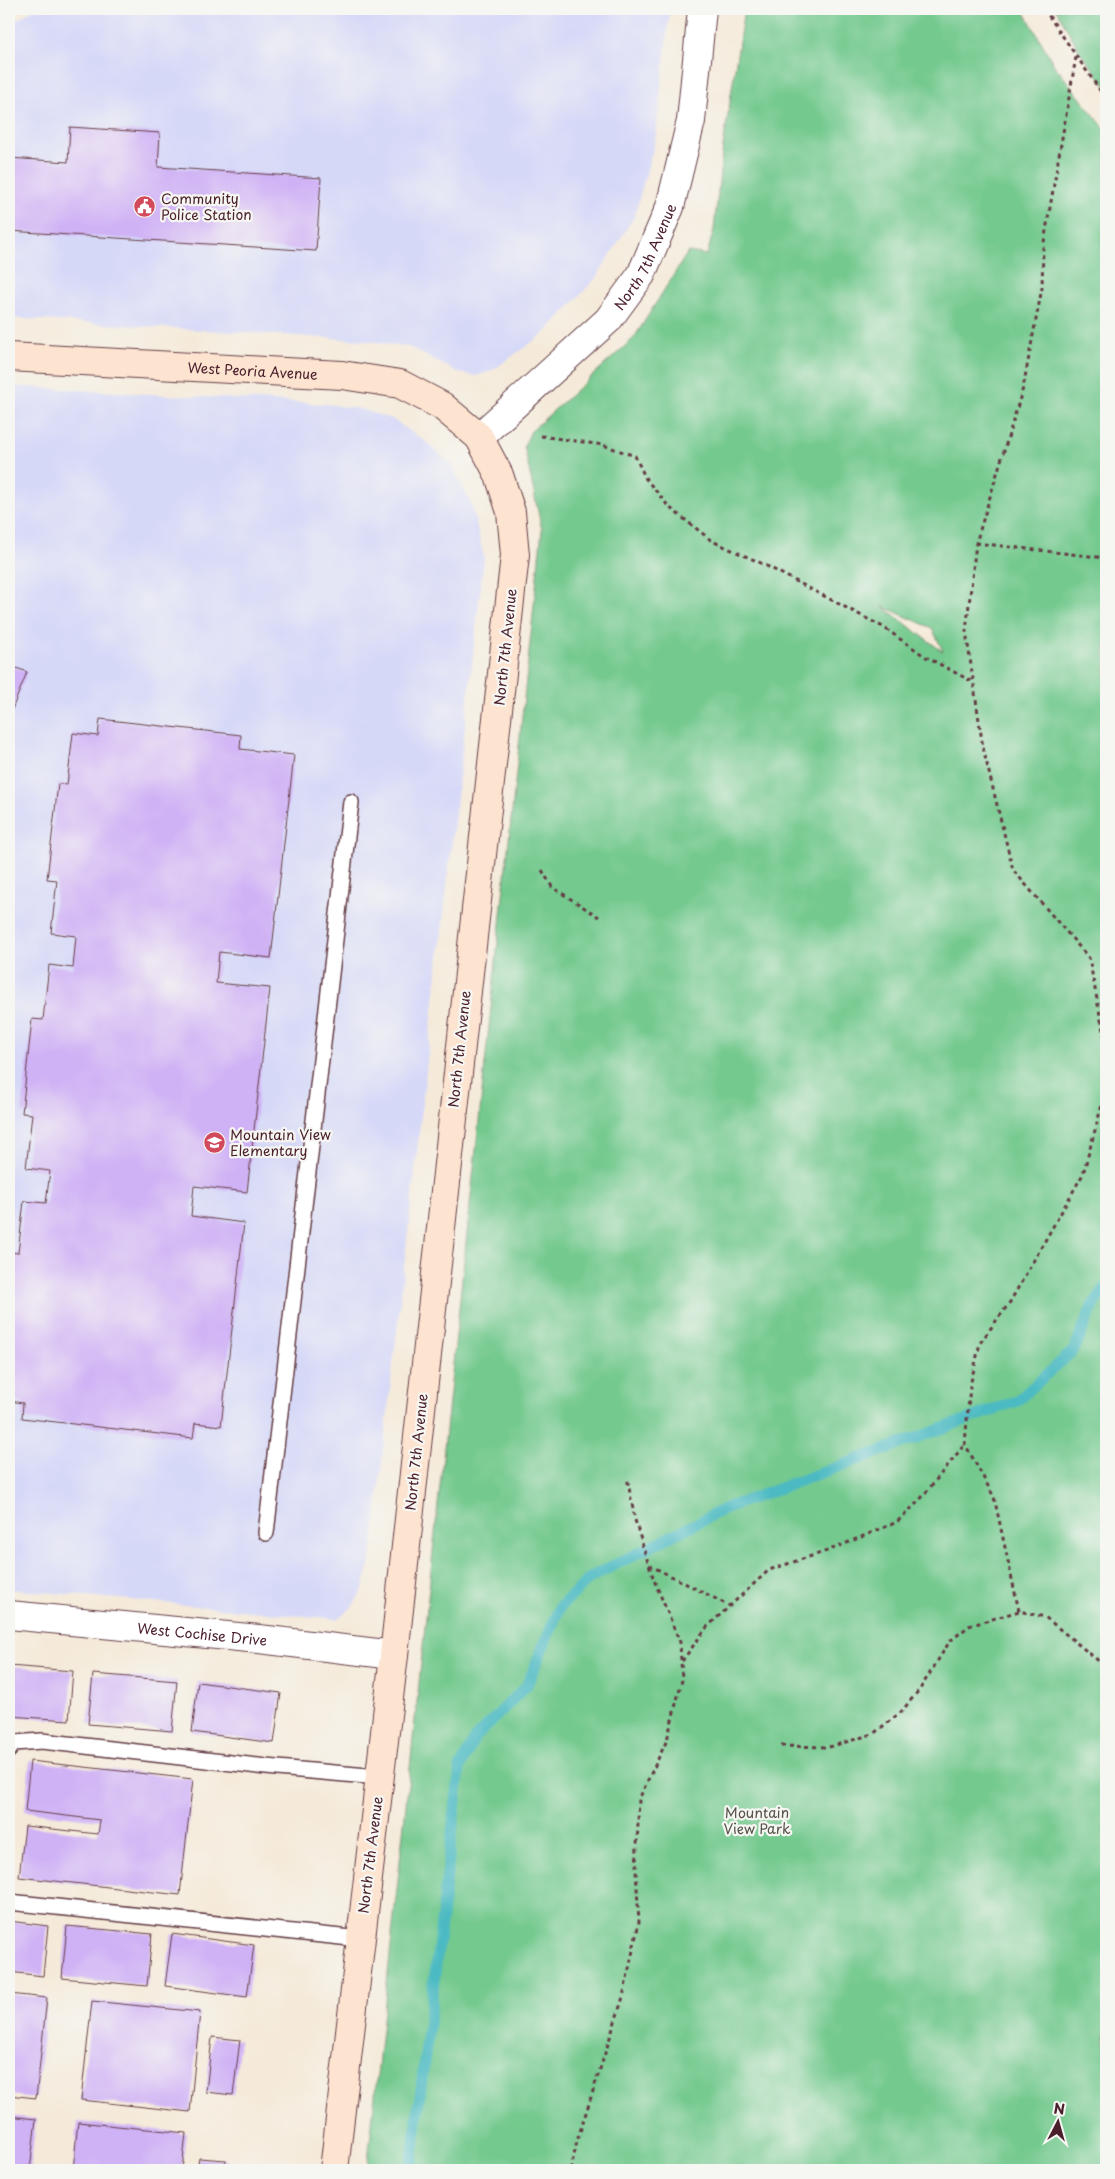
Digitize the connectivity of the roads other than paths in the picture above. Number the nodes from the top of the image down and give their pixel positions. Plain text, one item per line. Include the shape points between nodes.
1 (702, 9) edge
2 (9, 357) edge
3 (479, 437) junction
4 (351, 802) dead end
5 (266, 1533) dead end
6 (9, 1615) edge
7 (394, 1655) junction
8 (9, 1750) edge
9 (379, 1777) junction
10 (9, 1902) edge
11 (360, 1939) junction
12 (334, 2170) edge

1 - 3 street, North 7th Avenue via 690,121 670,207 641,275 608,320
2 - 3 street, West Peoria Avenue via 342,375 391,382 442,406
3 - 7 street, North 7th Avenue via 499,475 511,512 515,555
4 - 5 lane
6 - 7 street, West Cochise Drive
7 - 9 street, North 7th Avenue
8 - 9 lane via 14,1743 42,1741
9 - 11 street, North 7th Avenue
10 - 11 lane
11 - 12 street, North 7th Avenue

